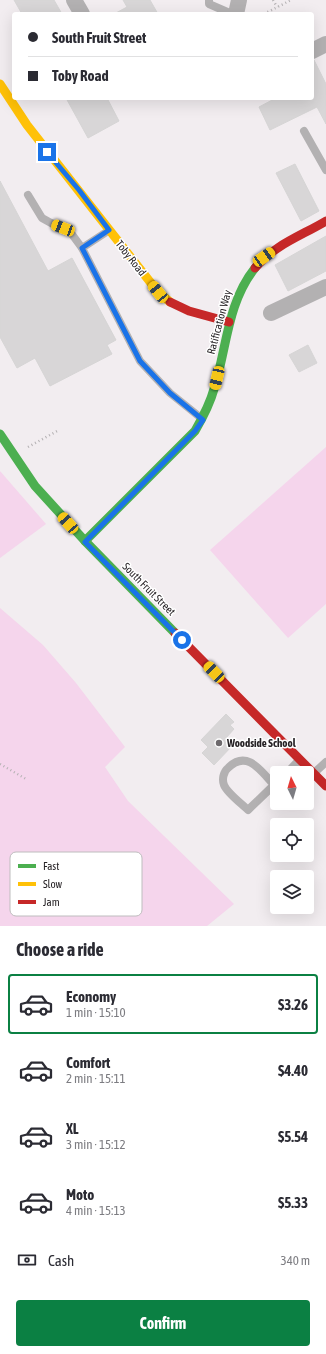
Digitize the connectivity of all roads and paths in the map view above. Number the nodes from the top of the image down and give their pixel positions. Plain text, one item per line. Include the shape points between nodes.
1 (74, 0) edge
2 (209, 0) edge
3 (239, 0) edge
4 (273, 0) edge
5 (291, 0) edge
6 (277, 7) junction
7 (81, 12) edge
8 (227, 12) edge
9 (236, 12) edge
10 (268, 12) edge
11 (0, 84) edge
12 (304, 131) dead end
13 (326, 170) edge
14 (28, 195) dead end
15 (326, 221) edge
16 (109, 230) junction
17 (82, 248) junction
18 (326, 287) edge
19 (271, 313) dead end
20 (229, 322) junction
21 (203, 420) junction
22 (59, 430) dead end
23 (0, 434) edge
24 (41, 439) dead end
25 (85, 542) junction
26 (300, 759) junction
27 (326, 762) edge
28 (0, 764) edge
29 (294, 766) edge
30 (307, 766) edge
31 (314, 774) joint
32 (26, 779) dead end
33 (276, 784) edge
34 (326, 786) edge

1 - 7 street
2 - 8 lane via 209,4
3 - 9 street
4 - 6 path
5 - 6 path
6 - 10 path
11 - 16 street, Toby Road via 30,130
12 - 13 lane
14 - 17 lane via 42,218 71,233
15 - 20 street, Ratification Way via 264,257 242,285
16 - 17 lane
16 - 20 street, Toby Road via 158,292 172,304
17 - 21 lane via 140,361 170,393
18 - 19 street
20 - 21 street, Ratification Way via 214,392
21 - 25 street, Ratification Way
22 - 24 path
23 - 25 street, South Fruit Street via 35,486
25 - 26 street, South Fruit Street
26 - 29 lane
26 - 30 street, South Fruit Street
27 - 31 lane
28 - 32 path
31 - 34 street, South Fruit Street
33 - 33 lane via 251,762 240,760 232,763 225,771 223,780 225,787 248,810

